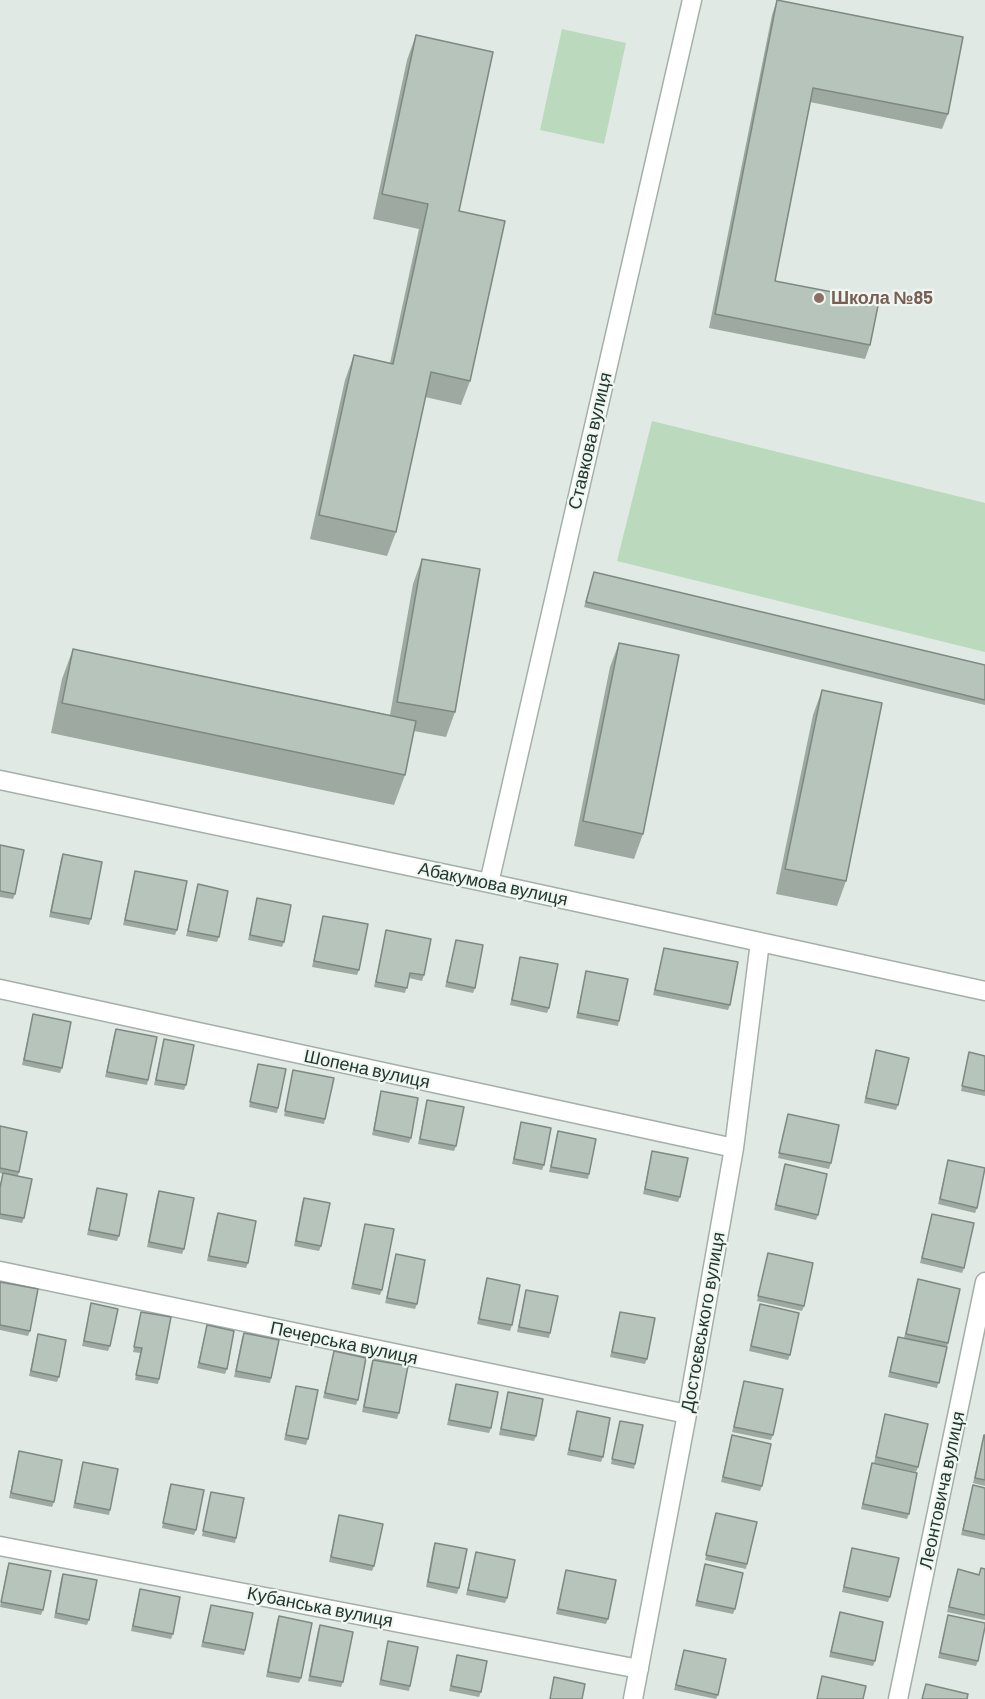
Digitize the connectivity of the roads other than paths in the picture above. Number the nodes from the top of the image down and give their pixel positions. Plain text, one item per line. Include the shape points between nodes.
1 (692, 0) edge
2 (0, 780) edge
3 (489, 883) junction
4 (759, 942) junction
5 (0, 989) edge
6 (985, 992) edge
7 (734, 1148) junction
8 (0, 1271) edge
9 (985, 1282) edge
10 (687, 1414) junction
11 (0, 1546) edge
12 (639, 1669) junction
13 (633, 1699) edge
14 (898, 1699) edge

1 - 3 street, Ставкова вулиця
2 - 3 street, Абакумова вулиця
3 - 4 street, Абакумова вулиця
4 - 6 street, Абакумова вулиця
4 - 7 street, Достоєвського вулиця
5 - 7 street, Шопена вулиця
7 - 10 street, Достоєвського вулиця
8 - 10 street, Печерська вулиця
9 - 14 street, Леонтовича вулиця
10 - 12 street, Достоєвського вулиця
11 - 12 street, Кубанська вулиця
12 - 13 street, Достоєвського вулиця

